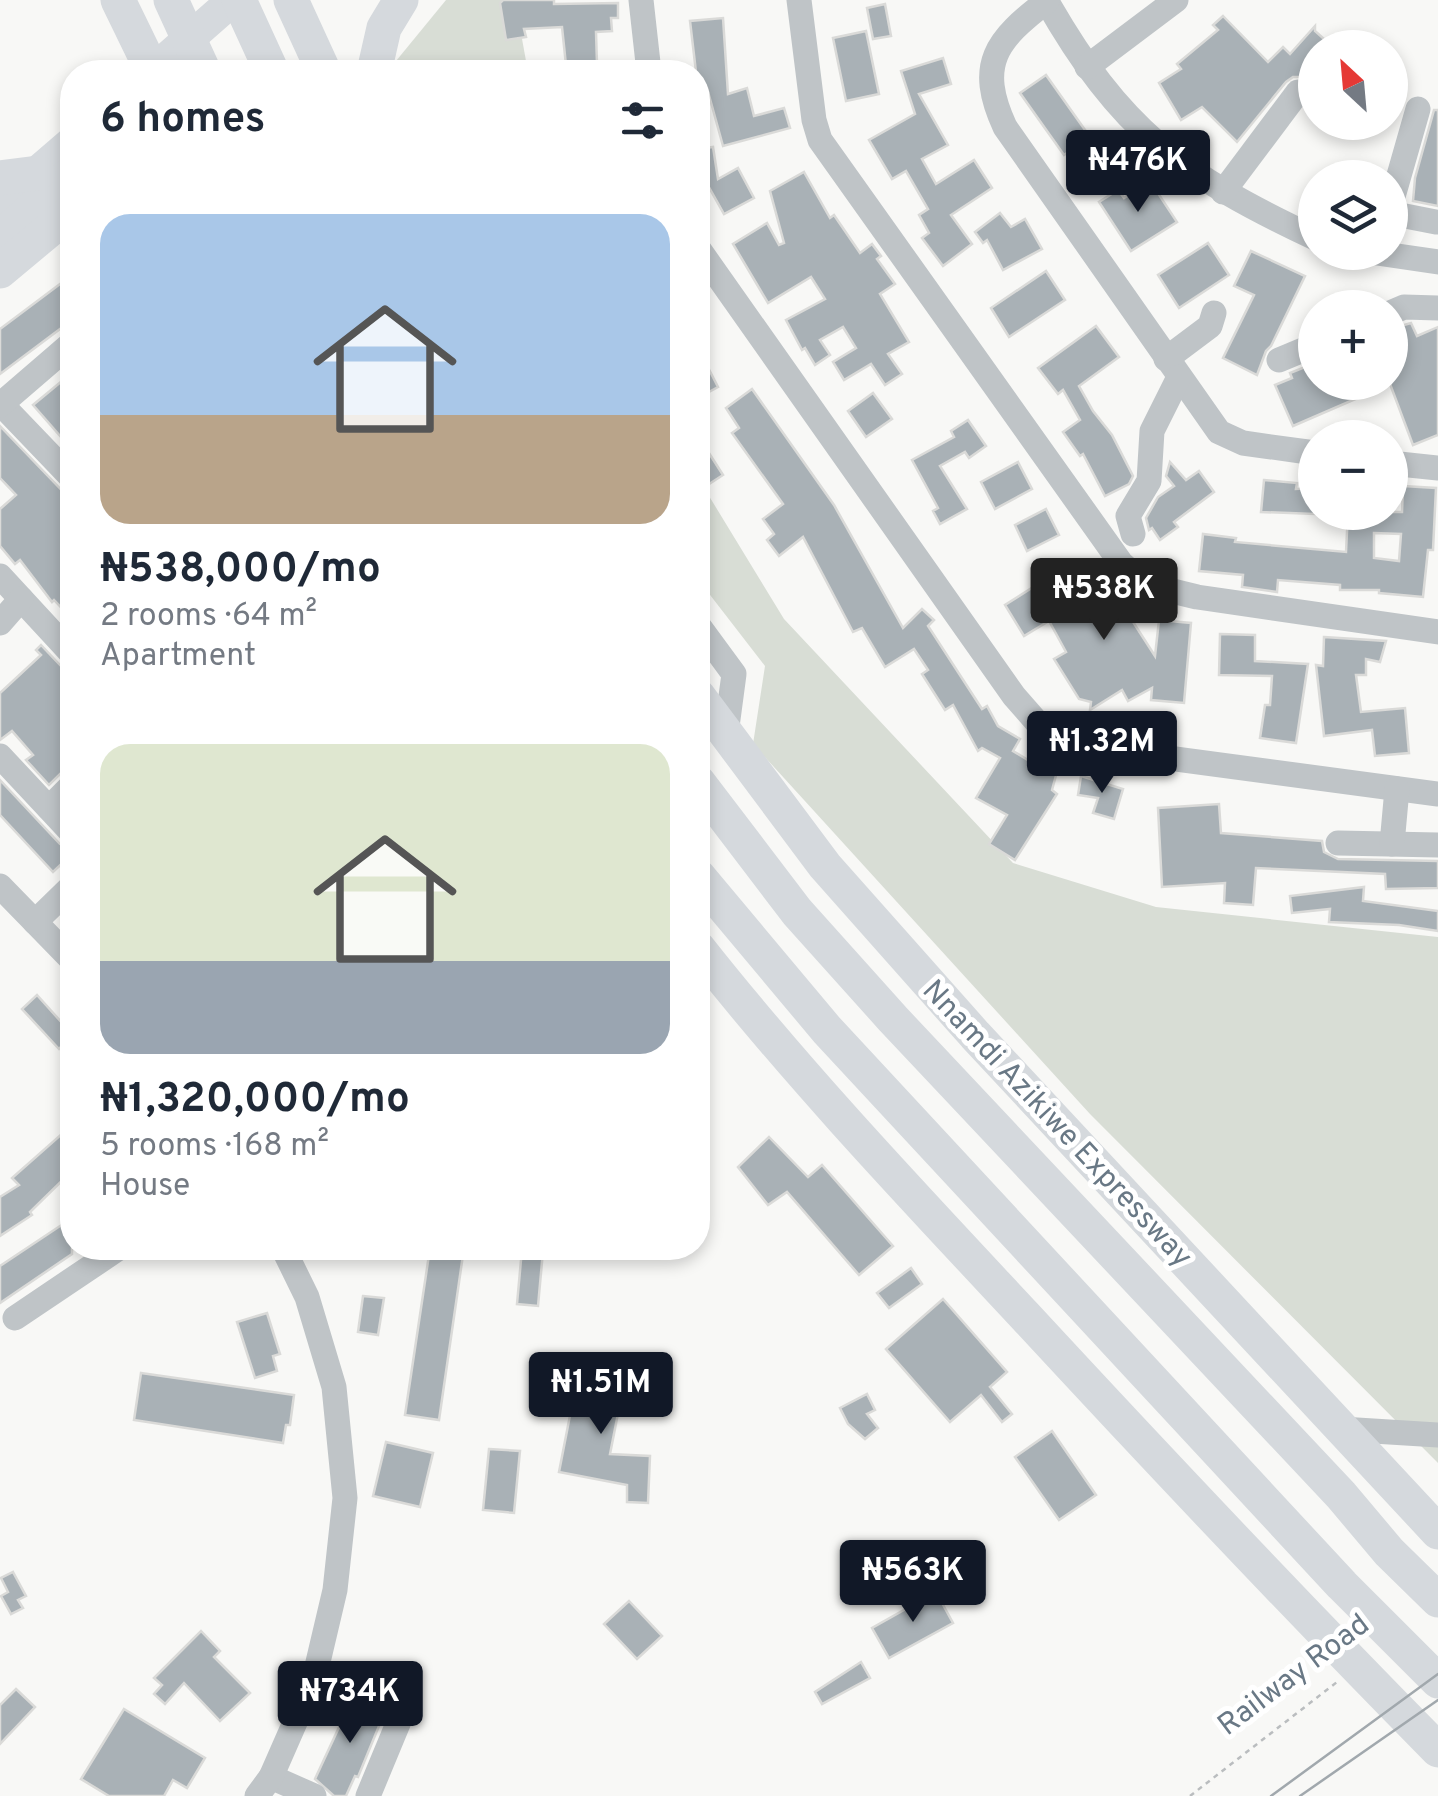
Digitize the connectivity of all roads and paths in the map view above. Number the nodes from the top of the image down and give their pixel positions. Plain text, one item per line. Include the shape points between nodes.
1 (90, 0) edge
2 (171, 0) edge
3 (236, 0) edge
4 (264, 0) edge
5 (292, 0) edge
6 (400, 0) edge
7 (641, 0) edge
8 (799, 0) edge
9 (1046, 0) edge
10 (1176, 0) edge
11 (126, 16) edge
12 (146, 60) edge
13 (166, 60) edge
14 (196, 60) edge
15 (198, 60) edge
16 (266, 60) edge
17 (319, 60) edge
18 (377, 60) edge
19 (648, 60) edge
20 (1087, 68) junction
21 (1298, 92) dead end
22 (1418, 109) dead end
23 (1404, 160) edge
24 (55, 172) edge
25 (0, 178) edge
26 (1224, 192) junction
27 (0, 204) edge
28 (1408, 215) edge
29 (1436, 222) edge
30 (60, 223) edge
31 (1298, 229) edge
32 (0, 236) edge
33 (1408, 258) edge
34 (1438, 262) edge
35 (710, 265) edge
36 (0, 271) edge
37 (1408, 307) edge
38 (1438, 308) edge
39 (1214, 313) dead end
40 (1298, 352) edge
41 (60, 354) edge
42 (1279, 360) dead end
43 (1172, 368) junction
44 (1, 405) edge
45 (1298, 451) edge
46 (1408, 465) edge
47 (60, 466) edge
48 (1438, 468) edge
49 (1132, 534) dead end
50 (0, 576) edge
51 (21, 599) junction
52 (0, 623) edge
53 (1438, 632) edge
54 (60, 641) edge
55 (710, 641) edge
56 (712, 727) edge
57 (0, 756) edge
58 (1397, 789) junction
59 (1438, 794) edge
60 (60, 797) edge
61 (710, 798) edge
62 (48, 808) junction
63 (60, 820) edge
64 (1338, 843) dead end
65 (1392, 844) junction
66 (1438, 845) edge
67 (710, 890) edge
68 (4, 897) edge
69 (60, 898) edge
70 (797, 912) junction
71 (36, 922) junction
72 (60, 947) edge
73 (710, 955) edge
74 (710, 963) edge
75 (827, 1030) junction
76 (101, 1260) edge
77 (290, 1260) edge
78 (15, 1318) dead end
79 (1341, 1428) junction
80 (1438, 1436) edge
81 (1436, 1530) edge
82 (1438, 1600) edge
83 (1350, 1672) dead end
84 (1438, 1681) edge
85 (402, 1714) dead end
86 (1438, 1750) edge
87 (264, 1786) edge
88 (314, 1796) edge
89 (368, 1796) edge
90 (1190, 1796) edge

1 - 11 highway
2 - 15 highway
3 - 13 main road
3 - 16 highway
4 - 14 main road
5 - 17 highway
6 - 18 highway
7 - 19 street
8 - 53 street via 820,140 1121,563 1156,587 1196,597
9 - 20 street
9 - 43 street via 997,49 992,99
10 - 20 street
11 - 12 highway
20 - 26 street via 1135,126
21 - 26 street
22 - 23 street
24 - 25 highway
24 - 27 main road
24 - 32 main road
26 - 31 street
28 - 29 street
30 - 36 highway
33 - 34 street
35 - 58 street via 1042,728 1078,746
37 - 38 street
39 - 43 street
40 - 42 street
41 - 44 street
43 - 45 street via 1229,438
43 - 49 street via 1152,431 1149,481 1128,516
44 - 47 street
46 - 48 street
50 - 51 street
51 - 52 street
51 - 54 street
55 - 56 street via 734,674
56 - 70 highway
56 - 79 highway, Nnamdi Azikiwe Expressway via 975,1035
57 - 62 street
58 - 59 street
58 - 65 street
60 - 62 street
61 - 70 highway, Nnamdi Azikiwe Expressway
62 - 63 street
64 - 65 street
65 - 66 street
67 - 75 highway
68 - 71 street
69 - 71 street
70 - 82 highway, Nnamdi Azikiwe Expressway
71 - 72 street
73 - 75 highway
74 - 86 highway via 857,1136
75 - 84 highway
76 - 78 street
77 - 87 street via 334,1387 345,1498 335,1590 314,1679
79 - 80 street
79 - 81 highway, Nnamdi Azikiwe Expressway
83 - 90 path, Railway Road
85 - 89 street
87 - 88 street

